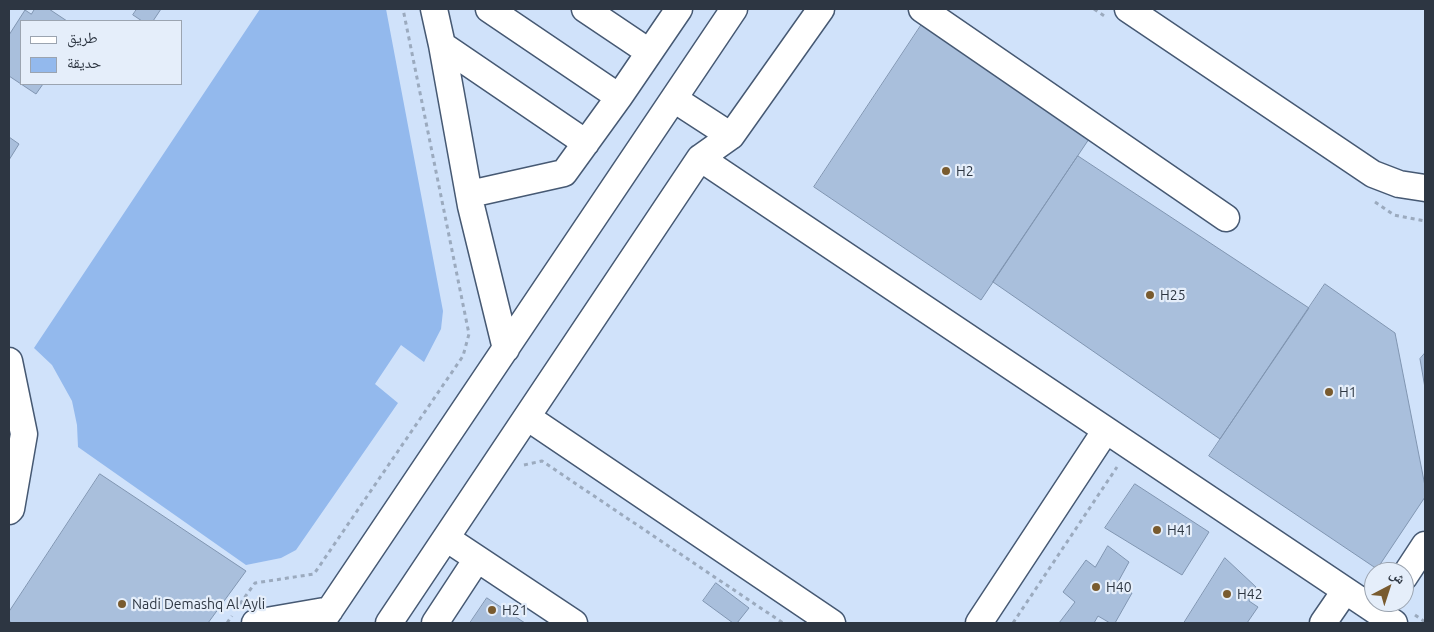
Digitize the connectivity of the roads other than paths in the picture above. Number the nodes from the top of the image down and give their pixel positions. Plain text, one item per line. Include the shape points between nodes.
1 (434, 9) edge
2 (489, 9) edge
3 (584, 9) edge
4 (679, 9) edge
5 (734, 9) edge
6 (821, 9) edge
7 (922, 9) edge
8 (1128, 9) edge
9 (442, 45) junction
10 (650, 52) junction
11 (619, 97) junction
12 (674, 99) junction
13 (730, 136) junction
14 (586, 142) junction
15 (700, 158) junction
16 (1425, 188) edge
17 (470, 194) junction
18 (1226, 218) dead end
19 (506, 349) junction
20 (9, 361) edge
21 (527, 416) junction
22 (1106, 430) junction
23 (13, 470) edge
24 (9, 511) edge
25 (446, 538) junction
26 (1425, 545) edge
27 (476, 558) junction
28 (1414, 562) edge
29 (1345, 591) junction
30 (242, 615) edge
31 (1384, 616) edge
32 (325, 617) edge
33 (389, 623) edge
34 (435, 623) edge
35 (574, 623) edge
36 (832, 623) edge
37 (979, 623) edge
38 (1323, 623) edge

1 - 9 street
2 - 11 street
3 - 10 street
4 - 10 street
5 - 12 street
6 - 13 street
7 - 18 street
8 - 16 street via 1373,174 1399,184
9 - 14 street
9 - 17 street
10 - 11 street
11 - 14 street
12 - 13 street
12 - 19 street
13 - 15 street
14 - 17 street via 564,173
15 - 21 street
15 - 22 street
17 - 19 street
19 - 32 street
20 - 23 street via 24,434
21 - 25 street
21 - 36 street
22 - 29 street
22 - 37 street
23 - 24 street
25 - 27 street
25 - 33 street
26 - 28 street
27 - 34 street
27 - 35 street
29 - 31 street
29 - 38 street
30 - 32 street

